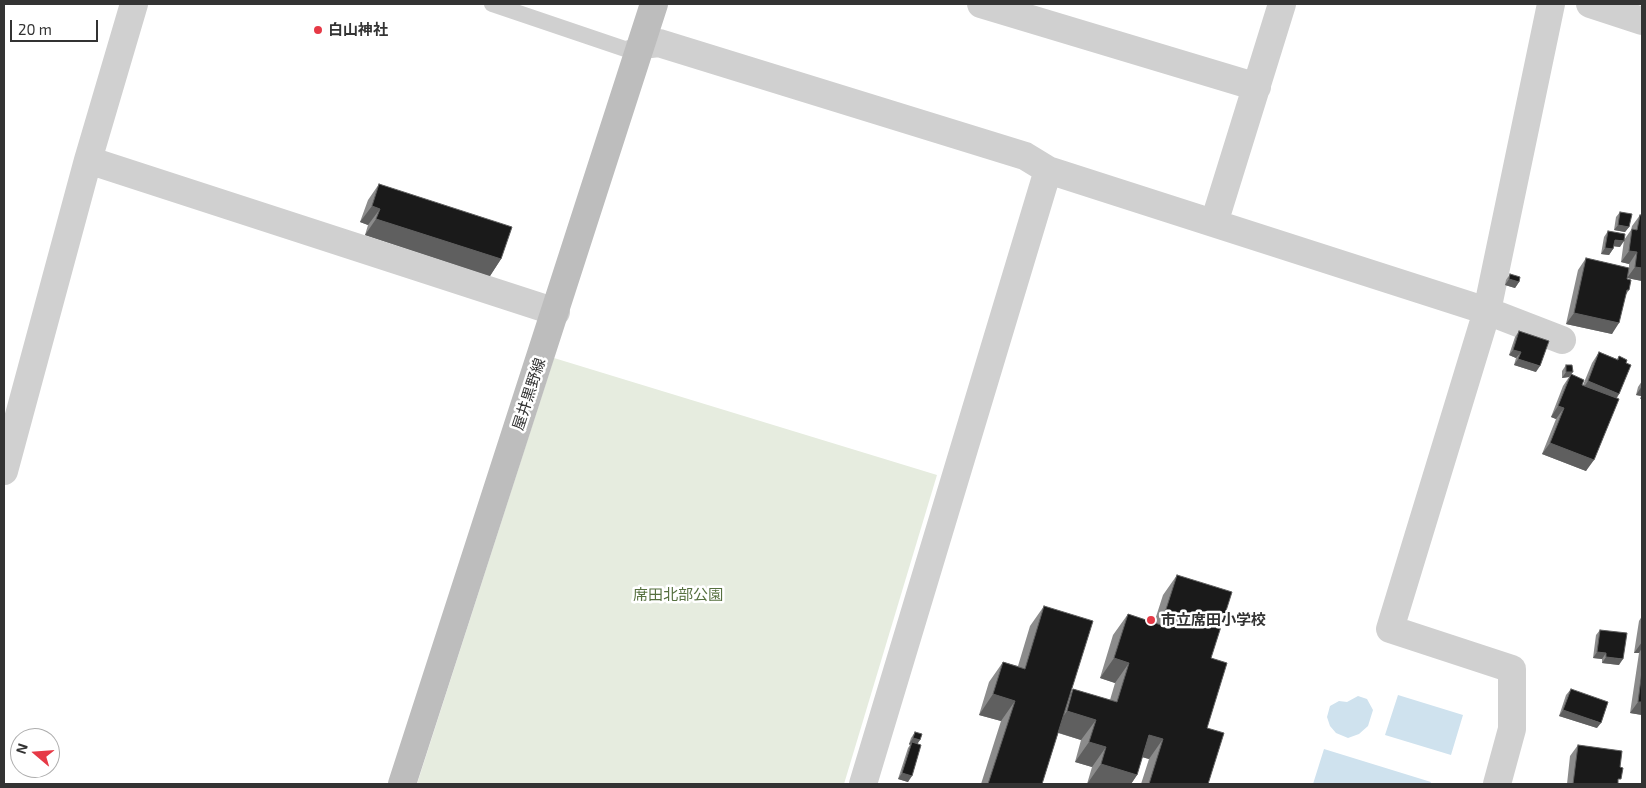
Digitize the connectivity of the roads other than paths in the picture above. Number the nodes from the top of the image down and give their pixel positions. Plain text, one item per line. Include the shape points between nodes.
1 (134, 4) edge
2 (492, 4) edge
3 (654, 4) edge
4 (981, 4) edge
5 (1282, 4) edge
6 (1551, 4) edge
7 (1590, 4) edge
8 (1642, 20) edge
9 (642, 45) junction
10 (1257, 86) junction
11 (88, 160) junction
12 (1048, 170) junction
13 (1214, 223) junction
14 (1486, 311) junction
15 (556, 312) junction
16 (1562, 340) dead end
17 (4, 471) edge
18 (402, 784) edge
19 (863, 784) edge
20 (1497, 784) edge

1 - 11 street
2 - 9 lane via 625,49
3 - 9 main road, 屋井黒野線
4 - 10 street
5 - 10 street
6 - 14 street
7 - 8 street
9 - 12 street via 658,44 997,147 1025,156
9 - 15 main road, 屋井黒野線
10 - 13 street
11 - 15 street
11 - 17 street
12 - 13 street
12 - 19 street
13 - 14 street
14 - 16 street
14 - 20 street via 1390,629 1512,669 1512,729
15 - 18 main road, 屋井黒野線

